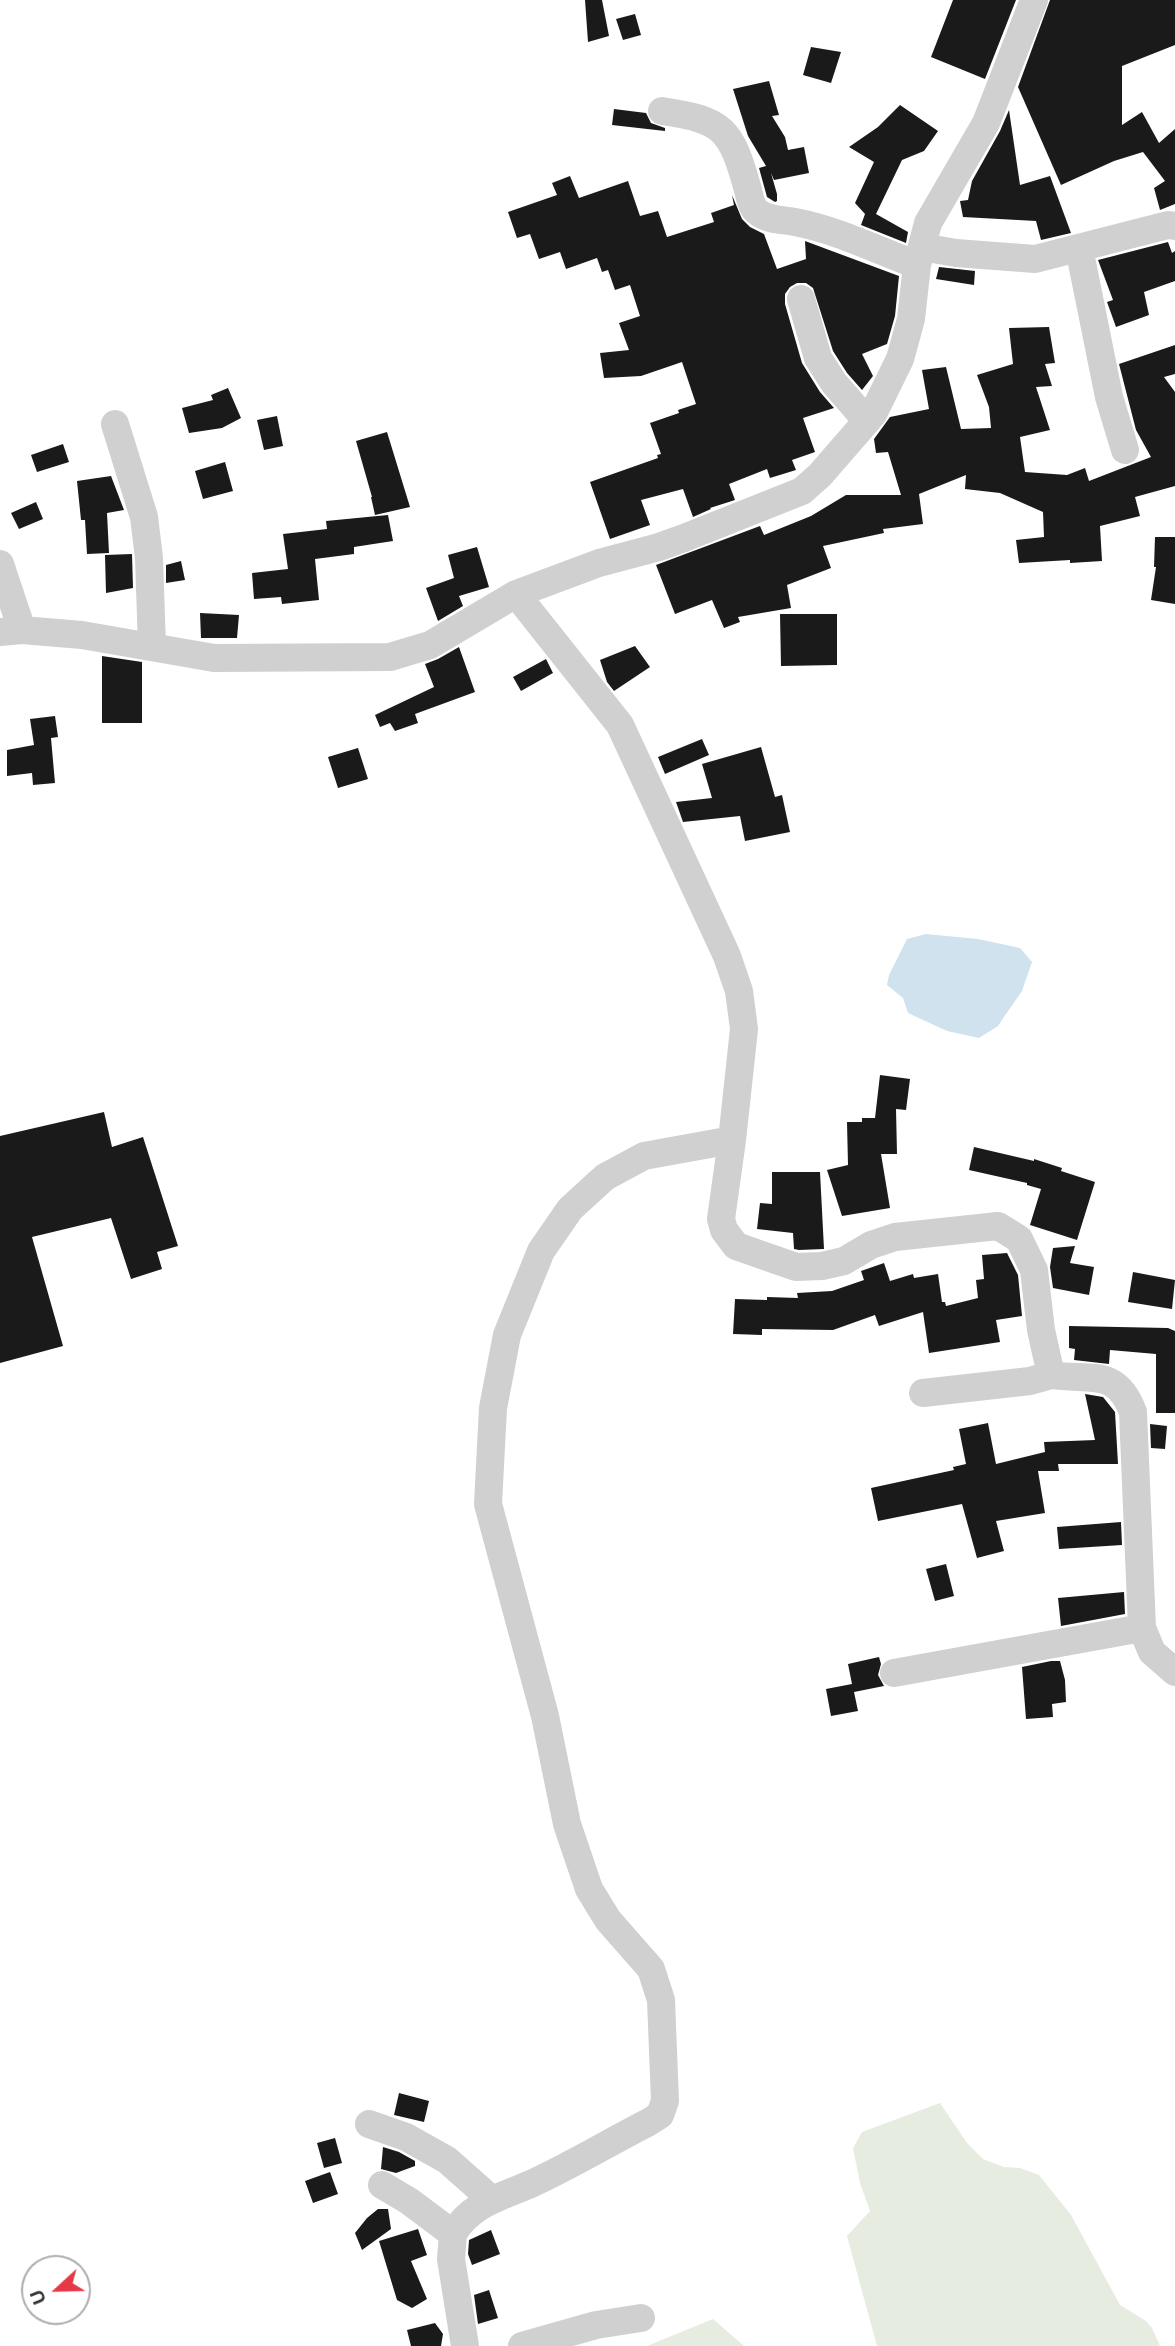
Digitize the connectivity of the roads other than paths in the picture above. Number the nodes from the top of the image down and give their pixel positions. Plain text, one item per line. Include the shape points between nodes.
1 (1034, 0) edge
2 (662, 111) dead end
3 (1175, 226) edge
4 (1079, 248) junction
5 (919, 256) junction
6 (801, 299) dead end
7 (867, 421) junction
8 (116, 424) dead end
9 (1125, 450) dead end
10 (0, 564) edge
11 (516, 594) junction
12 (11, 631) edge
13 (152, 647) junction
14 (732, 1140) junction
15 (1051, 1375) junction
16 (923, 1393) dead end
17 (1142, 1628) junction
18 (1175, 1672) edge
19 (894, 1673) dead end
20 (369, 2124) dead end
21 (382, 2185) dead end
22 (491, 2199) junction
23 (453, 2234) junction
24 (641, 2318) dead end
25 (465, 2346) edge
26 (523, 2346) edge

1 - 5 street via 986,124 928,223
2 - 5 street via 703,118 717,126 730,140 752,205 760,215
3 - 4 street
4 - 5 street via 1035,259 956,253
4 - 9 street via 1109,397
5 - 7 street via 901,359
6 - 7 street via 818,358
7 - 11 street via 802,491 659,547
8 - 13 street via 144,517
10 - 12 street
11 - 13 street via 429,645 390,657 214,657
11 - 14 street via 620,725 727,957 739,990 744,1029
12 - 13 street via 82,635
14 - 15 street via 721,1219 736,1247 796,1267 844,1261 895,1237 998,1226 1019,1239 1034,1270
14 - 22 street via 645,1156 605,1177 569,1209 541,1251 507,1335 492,1408 488,1504 578,1860 608,1920 651,1969 661,2000 665,2101 660,2115 649,2122 533,2183
15 - 16 street
15 - 17 street via 1109,1379 1127,1396 1133,1412
17 - 18 street via 1152,1652
17 - 19 street
20 - 22 street via 447,2160
21 - 23 street
22 - 23 street via 461,2221
23 - 25 street via 452,2259
24 - 26 street via 596,2325

